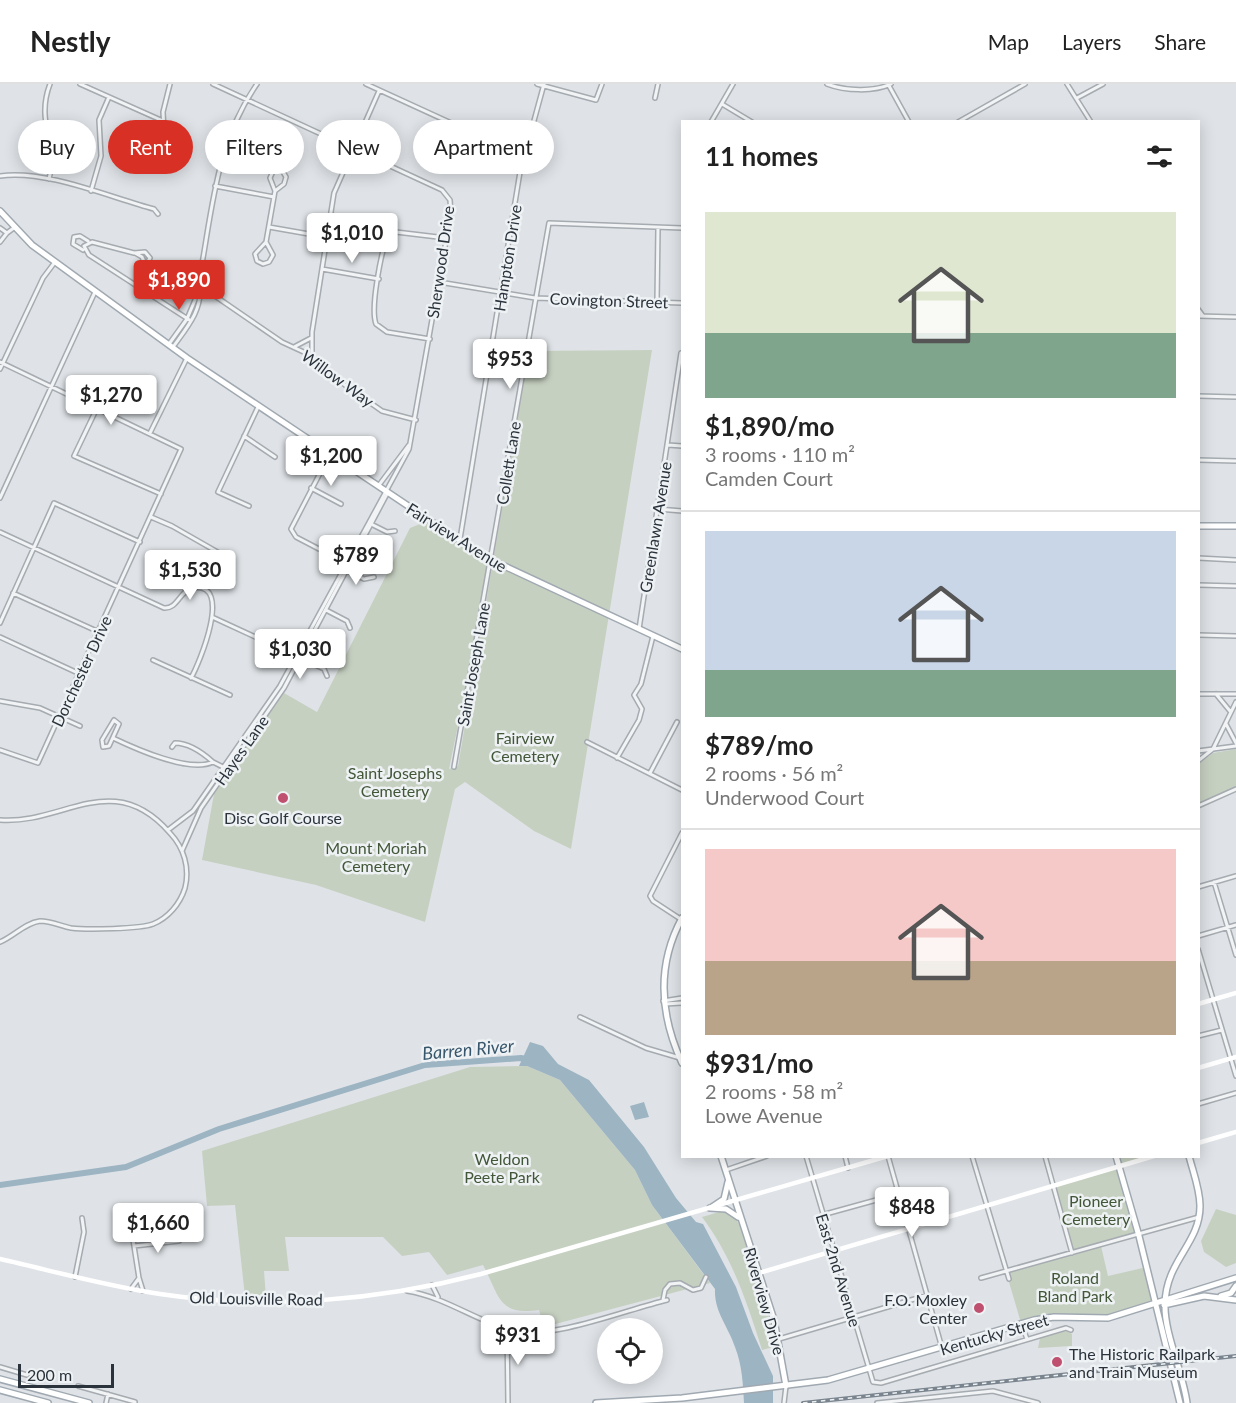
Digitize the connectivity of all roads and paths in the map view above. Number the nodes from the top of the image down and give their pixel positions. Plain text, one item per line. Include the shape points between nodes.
1 (50, 84) edge
2 (80, 84) edge
3 (170, 84) edge
4 (213, 84) edge
5 (257, 84) edge
6 (366, 84) edge
7 (537, 84) edge
8 (602, 84) edge
9 (658, 84) edge
10 (733, 84) edge
11 (827, 84) edge
12 (889, 84) edge
13 (1025, 84) edge
14 (1067, 84) edge
15 (1103, 84) edge
16 (544, 85) edge
17 (380, 91) junction
18 (109, 97) junction
19 (655, 98) dead end
20 (1077, 98) junction
21 (247, 99) junction
22 (722, 104) junction
23 (161, 120) edge
24 (163, 120) edge
25 (366, 120) edge
26 (444, 120) edge
27 (535, 120) edge
28 (712, 120) edge
29 (749, 120) edge
30 (908, 120) edge
31 (962, 120) edge
32 (1090, 120) edge
33 (316, 132) edge
34 (401, 172) edge
35 (342, 174) edge
36 (521, 174) edge
37 (0, 175) edge
38 (49, 179) junction
39 (215, 186) junction
40 (91, 191) junction
41 (275, 191) junction
42 (274, 197) junction
43 (0, 211) edge
44 (158, 214) dead end
45 (15, 227) junction
46 (269, 227) junction
47 (0, 228) edge
48 (658, 228) junction
49 (681, 228) edge
50 (7, 233) junction
51 (327, 237) junction
52 (446, 238) junction
53 (0, 242) edge
54 (89, 242) junction
55 (266, 242) junction
56 (84, 251) junction
57 (55, 262) junction
58 (321, 269) junction
59 (379, 279) junction
60 (438, 282) junction
61 (138, 285) junction
62 (199, 285) junction
63 (95, 292) junction
64 (501, 293) junction
65 (535, 298) junction
66 (657, 302) junction
67 (681, 303) edge
68 (1201, 316) edge
69 (1236, 317) edge
70 (189, 320) junction
71 (311, 338) junction
72 (430, 339) junction
73 (171, 345) junction
74 (294, 347) junction
75 (681, 353) edge
76 (312, 357) junction
77 (187, 358) junction
78 (1, 363) edge
79 (0, 369) edge
80 (680, 383) edge
81 (51, 386) junction
82 (1200, 396) edge
83 (1236, 397) edge
84 (258, 407) junction
85 (97, 408) junction
86 (416, 420) junction
87 (150, 433) junction
88 (244, 436) junction
89 (411, 444) junction
90 (668, 445) junction
91 (681, 446) edge
92 (330, 454) junction
93 (275, 457) dead end
94 (1200, 460) edge
95 (1236, 461) edge
96 (379, 485) junction
97 (311, 488) junction
98 (386, 491) junction
99 (162, 494) junction
100 (0, 498) edge
101 (341, 504) dead end
102 (249, 507) dead end
103 (658, 509) junction
104 (681, 511) edge
105 (151, 518) junction
106 (369, 523) junction
107 (1200, 526) edge
108 (1236, 526) edge
109 (395, 531) dead end
110 (0, 532) edge
111 (460, 541) junction
112 (140, 542) junction
113 (34, 548) junction
114 (319, 549) dead end
115 (222, 554) dead end
116 (1200, 558) edge
117 (1236, 560) edge
118 (492, 561) junction
119 (345, 569) junction
120 (374, 577) dead end
121 (1200, 585) edge
122 (1236, 586) edge
123 (118, 587) junction
124 (13, 593) junction
125 (323, 609) junction
126 (212, 617) junction
127 (0, 622) edge
128 (350, 628) dead end
129 (639, 629) junction
130 (99, 633) junction
131 (1200, 635) edge
132 (653, 636) junction
133 (1236, 636) edge
134 (0, 637) edge
135 (264, 640) dead end
136 (681, 649) edge
137 (298, 657) junction
138 (153, 660) dead end
139 (80, 674) junction
140 (327, 676) dead end
141 (191, 678) junction
142 (1200, 694) edge
143 (1216, 694) junction
144 (1236, 694) edge
145 (230, 695) dead end
146 (0, 700) edge
147 (1236, 702) edge
148 (1231, 712) junction
149 (60, 717) junction
150 (677, 722) dead end
151 (1226, 724) junction
152 (80, 726) dead end
153 (114, 738) junction
154 (587, 742) dead end
155 (1236, 745) edge
156 (172, 747) dead end
157 (1213, 749) junction
158 (0, 750) edge
159 (1200, 751) edge
160 (617, 758) junction
161 (1200, 759) edge
162 (213, 762) junction
163 (225, 768) junction
164 (454, 768) dead end
165 (650, 774) junction
166 (1236, 789) edge
167 (681, 790) edge
168 (1200, 805) edge
169 (0, 820) edge
170 (168, 830) junction
171 (681, 834) edge
172 (182, 851) junction
173 (1236, 876) edge
174 (1214, 882) junction
175 (1200, 886) edge
176 (681, 918) edge
177 (681, 922) edge
178 (1236, 925) edge
179 (1228, 928) junction
180 (1200, 935) edge
181 (0, 942) edge
182 (1200, 955) edge
183 (1236, 955) edge
184 (1236, 993) edge
185 (1214, 999) junction
186 (681, 1001) edge
187 (663, 1003) junction
188 (1200, 1003) edge
189 (580, 1017) dead end
190 (1222, 1030) junction
191 (1200, 1036) edge
192 (1233, 1058) edge
193 (681, 1060) edge
194 (1200, 1067) edge
195 (1236, 1076) edge
196 (1236, 1093) edge
197 (1200, 1103) edge
198 (1236, 1132) edge
199 (1200, 1142) edge
200 (722, 1158) edge
201 (761, 1158) edge
202 (807, 1158) edge
203 (846, 1158) edge
204 (881, 1158) edge
205 (889, 1158) edge
206 (973, 1158) edge
207 (1046, 1158) edge
208 (1117, 1158) edge
209 (1148, 1158) edge
210 (1190, 1158) edge
211 (1119, 1167) junction
212 (848, 1168) junction
213 (726, 1170) junction
214 (728, 1177) junction
215 (812, 1178) junction
216 (1054, 1185) junction
217 (898, 1194) junction
218 (736, 1200) junction
219 (986, 1205) junction
220 (128, 1208) dead end
221 (708, 1209) junction
222 (186, 1213) dead end
223 (822, 1215) junction
224 (1200, 1217) junction
225 (82, 1218) dead end
226 (130, 1220) junction
227 (744, 1227) junction
228 (908, 1227) junction
229 (1139, 1235) junction
230 (179, 1240) dead end
231 (134, 1246) junction
232 (832, 1251) junction
233 (1072, 1254) junction
234 (0, 1259) edge
235 (1006, 1272) junction
236 (759, 1273) junction
237 (706, 1276) dead end
238 (75, 1277) junction
239 (139, 1278) junction
240 (981, 1278) dead end
241 (1236, 1278) edge
242 (1009, 1279) dead end
243 (432, 1285) junction
244 (1236, 1286) edge
245 (131, 1289) junction
246 (402, 1290) junction
247 (143, 1291) junction
248 (928, 1295) junction
249 (1220, 1297) junction
250 (440, 1299) junction
251 (1236, 1300) edge
252 (1165, 1302) junction
253 (1156, 1305) junction
254 (853, 1317) junction
255 (1022, 1323) junction
256 (507, 1328) junction
257 (1071, 1330) dead end
258 (778, 1339) junction
259 (1028, 1339) junction
260 (942, 1348) junction
261 (0, 1367) edge
262 (869, 1370) junction
263 (14, 1372) junction
264 (27, 1375) dead end
265 (0, 1379) edge
266 (12, 1382) junction
267 (78, 1386) dead end
268 (786, 1386) junction
269 (0, 1390) edge
270 (9, 1393) junction
271 (108, 1394) junction
272 (682, 1398) junction
273 (135, 1402) edge
274 (48, 1403) edge
275 (89, 1403) edge
276 (106, 1403) edge
277 (508, 1403) edge
278 (596, 1403) edge
279 (658, 1403) edge
280 (784, 1403) edge
281 (877, 1403) edge
282 (1038, 1403) edge
283 (1180, 1403) edge
284 (1187, 1403) edge

1 - 38 street via 43,114 52,162
2 - 18 street
3 - 24 street
4 - 21 street, Sherwood Drive
5 - 21 street
6 - 17 street
7 - 16 street
8 - 16 street via 597,100
9 - 19 street
10 - 22 street
11 - 12 street via 875,88
12 - 30 street
13 - 31 street
14 - 20 street
15 - 20 street
16 - 27 street, Hampton Drive
17 - 25 street
17 - 26 street
18 - 23 street
18 - 40 street via 99,120 100,156
20 - 32 street
21 - 33 street, Sherwood Drive
21 - 39 street via 220,160
22 - 28 street
22 - 29 street
34 - 52 street, Sherwood Drive via 446,193 451,208
35 - 51 street
36 - 64 street, Hampton Drive
37 - 38 street via 21,173
38 - 40 street
39 - 42 street
39 - 62 street
40 - 44 street via 154,209
41 - 41 street via 286,179 279,168 270,175
41 - 42 street
42 - 46 street
43 - 45 main road, Fairview Avenue
45 - 50 street
45 - 57 main road, Fairview Avenue
46 - 51 street
46 - 55 street
47 - 50 street
48 - 49 street
48 - 65 street, Collett Lane via 549,223
48 - 66 street
50 - 53 street
51 - 58 street
52 - 59 street via 402,231 390,234
52 - 60 street, Sherwood Drive
54 - 56 street
54 - 56 street via 78,236 73,239 74,246
54 - 61 street via 143,258 145,267
55 - 55 street via 255,254 263,264 273,255
56 - 61 street
57 - 63 main road, Fairview Avenue
57 - 78 street via 43,278
58 - 59 street
58 - 71 street
59 - 72 street via 374,317 378,326 387,332
60 - 64 street, Covington Street
60 - 72 street, Sherwood Drive
61 - 70 street
62 - 70 street via 199,303
62 - 74 street, Willow Way
63 - 73 main road, Fairview Avenue
63 - 81 street
64 - 65 street, Covington Street
64 - 111 street, Hampton Drive
65 - 66 street, Covington Street
65 - 118 street, Collett Lane
66 - 67 street, Covington Street
68 - 69 street
70 - 73 street
71 - 74 street, Willow Way
71 - 76 street
72 - 86 street, Sherwood Drive
73 - 77 main road, Fairview Avenue
74 - 76 street, Willow Way
75 - 80 street, Greenlawn Avenue
76 - 86 street, Willow Way via 382,411
77 - 84 main road, Fairview Avenue
77 - 87 street
78 - 79 street
78 - 81 street
80 - 90 street, Greenlawn Avenue
81 - 85 street
81 - 100 street
82 - 83 street
84 - 88 street
84 - 92 main road, Fairview Avenue
85 - 87 street
85 - 99 street via 74,456
86 - 89 street, Sherwood Drive
87 - 99 street, Dorchester Drive via 180,447 181,452
88 - 93 street
88 - 102 street via 218,492
89 - 96 street, Sherwood Drive
89 - 98 street, Sherwood Drive
90 - 91 street
90 - 103 street, Greenlawn Avenue
92 - 96 main road, Fairview Avenue
92 - 97 street
94 - 95 street
96 - 98 main road, Fairview Avenue
97 - 101 street
97 - 114 street via 291,529 296,537
98 - 106 street, Hayes Lane
98 - 111 main road, Fairview Avenue
99 - 105 street, Dorchester Drive
103 - 104 street
103 - 129 street, Greenlawn Avenue
105 - 112 street, Dorchester Drive
105 - 115 street
106 - 109 street via 387,532
106 - 119 street, Hayes Lane
107 - 108 main road
110 - 113 street
111 - 118 main road, Fairview Avenue
112 - 113 street via 54,503
112 - 123 street, Dorchester Drive
113 - 123 street
113 - 124 street
116 - 117 street
118 - 129 main road, Fairview Avenue
118 - 164 street, Saint Joseph Lane
119 - 120 street via 364,579
119 - 125 street, Hayes Lane
121 - 122 street
123 - 126 street via 167,609 186,591 200,588 213,599
123 - 130 street, Dorchester Drive
124 - 127 street
124 - 130 street
125 - 128 street via 347,621
125 - 137 street, Hayes Lane
126 - 135 street
126 - 141 street via 199,665
129 - 132 main road, Fairview Avenue
130 - 139 street, Dorchester Drive
131 - 133 street
132 - 136 main road, Fairview Avenue
132 - 160 street via 641,684 634,695 642,709 639,720
134 - 139 street
137 - 140 street via 324,669
137 - 163 street, Hayes Lane via 282,691
138 - 141 street
139 - 149 street, Dorchester Drive
141 - 145 street
142 - 143 street
143 - 144 street
143 - 148 street
146 - 149 street via 40,708
147 - 148 street
148 - 151 street
149 - 152 street
149 - 158 street, Dorchester Drive via 38,763
150 - 165 street
151 - 155 street
151 - 157 street
153 - 153 street via 108,747 102,746 109,725 115,720 119,726
153 - 162 street via 150,754 195,765
154 - 160 street
155 - 157 street
156 - 162 street via 182,744
157 - 159 street
157 - 161 street
160 - 165 street
162 - 163 street
163 - 170 street, Hayes Lane via 193,811
163 - 172 street, Hayes Lane
165 - 167 street
166 - 168 street
169 - 170 street via 108,801 142,810
170 - 172 street
171 - 176 street via 650,896
172 - 181 street via 186,870 183,892 171,912 156,922 137,928 79,929 38,922
173 - 174 street
174 - 175 street
174 - 179 street
177 - 187 main road via 667,958
178 - 179 street
179 - 180 street
179 - 183 street
182 - 185 street
184 - 185 street
185 - 188 street
185 - 190 street
186 - 187 street
187 - 193 main road
189 - 193 street
190 - 191 street
190 - 192 street
192 - 194 street
192 - 195 street
196 - 197 street
198 - 199 street
200 - 213 main road, Riverview Drive
201 - 213 street
202 - 215 street, East 2nd Avenue
203 - 212 street
204 - 212 street
205 - 217 street
206 - 219 street
207 - 216 street
208 - 211 main road
209 - 211 street
210 - 224 main road
211 - 216 street
211 - 229 main road
212 - 215 street
213 - 214 main road, Riverview Drive
214 - 218 main road, Riverview Drive
214 - 221 main road via 726,1196
215 - 218 street
215 - 223 street, East 2nd Avenue
216 - 219 street
216 - 233 street
217 - 223 street
217 - 228 street
218 - 221 street
218 - 227 main road, Riverview Drive
219 - 228 street
219 - 235 street
220 - 226 street
221 - 227 main road via 731,1210
221 - 243 street
222 - 226 street
223 - 232 street, East 2nd Avenue
224 - 229 street
224 - 252 main road via 1191,1240 1170,1272
225 - 238 street via 84,1232
226 - 231 street
227 - 236 main road, Riverview Drive
228 - 232 street
228 - 248 street
229 - 233 street
229 - 253 main road
230 - 231 street
231 - 239 street
232 - 236 street
232 - 254 street, East 2nd Avenue
233 - 235 street
234 - 238 street, Old Louisville Road
235 - 240 street
235 - 242 street
236 - 258 main road, Riverview Drive
237 - 256 street, Old Louisville Road via 701,1288 693,1290 680,1283 670,1284 665,1300 544,1332
238 - 245 street, Old Louisville Road
239 - 245 street
239 - 247 street
241 - 252 main road, Kentucky Street
243 - 246 street
243 - 250 street
244 - 249 main road
245 - 247 street, Old Louisville Road
246 - 247 street, Old Louisville Road via 276,1302
246 - 250 street, Old Louisville Road
248 - 254 street
248 - 260 street
249 - 251 main road
249 - 252 main road
250 - 256 street, Old Louisville Road
252 - 253 main road, Kentucky Street
252 - 284 main road
253 - 255 main road, Kentucky Street via 1106,1318 1054,1317
253 - 283 main road
254 - 258 street
254 - 262 street, East 2nd Avenue
255 - 259 street
255 - 260 main road, Kentucky Street
256 - 277 street
257 - 259 street
258 - 268 main road, Riverview Drive
259 - 262 street, East 2nd Avenue via 884,1382 873,1382
260 - 262 main road, Kentucky Street
261 - 263 street
262 - 268 main road, Kentucky Street
263 - 264 street
263 - 266 street
265 - 266 main road
266 - 270 main road
266 - 275 main road
267 - 271 street
268 - 272 main road, Kentucky Street
268 - 280 street, Riverview Drive
269 - 270 main road
270 - 274 main road
271 - 273 street
271 - 276 street
272 - 278 main road
272 - 279 main road
281 - 282 street via 993,1391

